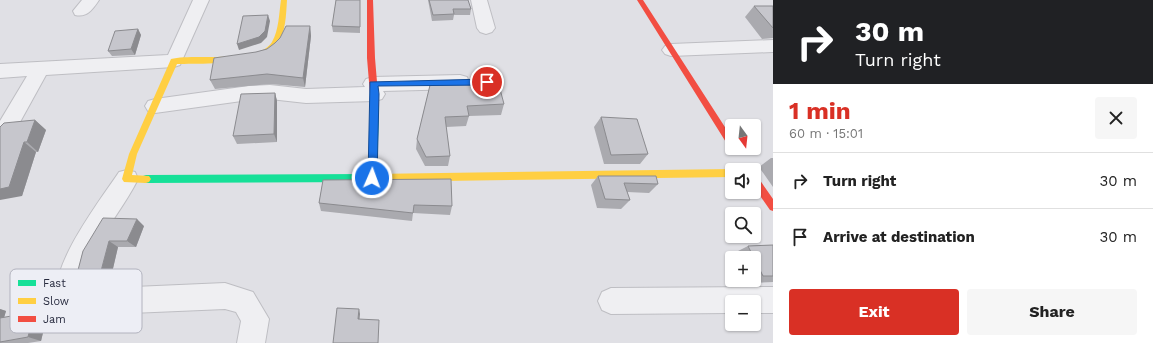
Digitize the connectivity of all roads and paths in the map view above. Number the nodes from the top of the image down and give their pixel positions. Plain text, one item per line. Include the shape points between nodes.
1 (201, 0) edge
2 (284, 0) edge
3 (370, 0) edge
4 (479, 0) edge
5 (640, 0) edge
6 (486, 28) dead end
7 (773, 46) edge
8 (671, 50) junction
9 (174, 61) junction
10 (41, 68) junction
11 (0, 71) edge
12 (480, 82) edge
13 (374, 89) junction
14 (155, 106) junction
15 (0, 134) edge
16 (725, 134) edge
17 (725, 173) edge
18 (372, 178) junction
19 (127, 179) junction
20 (761, 189) edge
21 (773, 207) edge
22 (74, 269) edge
23 (142, 300) edge
24 (773, 300) edge
25 (611, 302) dead end
26 (251, 343) edge

1 - 9 street
2 - 9 street via 275,42 267,51 247,57
3 - 13 street
4 - 6 street
5 - 8 street
7 - 8 street
8 - 16 street
9 - 10 street
9 - 14 street
10 - 11 street
10 - 15 street via 7,127
12 - 13 street
13 - 14 street via 306,96 263,92
13 - 18 street
14 - 19 street via 134,154
17 - 18 street
18 - 19 street
19 - 22 street via 82,249
20 - 21 street
23 - 26 street via 225,296 244,301 255,318
24 - 25 street

